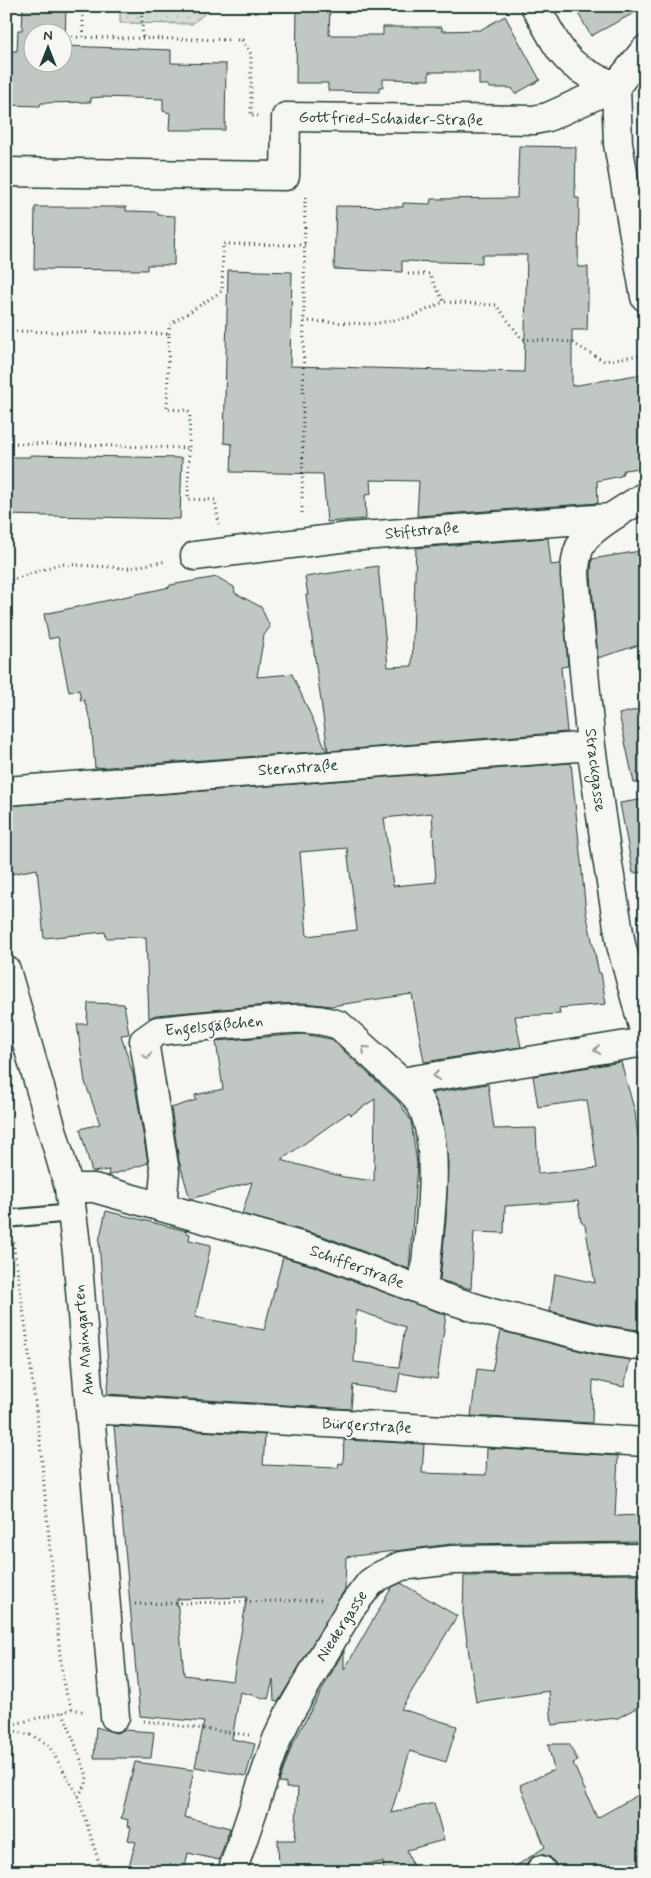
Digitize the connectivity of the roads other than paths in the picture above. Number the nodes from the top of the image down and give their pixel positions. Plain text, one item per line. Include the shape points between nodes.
1 (535, 6) edge
2 (645, 50) edge
3 (616, 86) junction
4 (645, 87) edge
5 (6, 172) edge
6 (645, 297) edge
7 (645, 496) edge
8 (610, 518) junction
9 (194, 556) road end
10 (591, 746) junction
11 (6, 791) edge
12 (6, 970) edge
13 (645, 1034) edge
14 (645, 1042) edge
15 (400, 1082) junction
16 (70, 1201) junction
17 (162, 1206) junction
18 (8, 1219) edge
19 (423, 1291) junction
20 (645, 1347) edge
21 (90, 1409) junction
22 (645, 1442) edge
23 (645, 1558) edge
24 (116, 1717) road end
25 (232, 1872) edge

1 - 3 street via 571,63 588,75
2 - 3 street
3 - 4 street
3 - 5 street, Gottfried-Schaider-Straße via 548,117 534,120 286,117 285,176
3 - 6 street via 618,144
7 - 8 street, Stiftstraße
8 - 9 street, Stiftstraße via 454,528
8 - 10 street, Strackgasse via 583,539 575,562
10 - 11 street, Sternstraße
10 - 13 street, Strackgasse via 621,945
12 - 16 street, Am Maingarten
14 -> 15 street
15 -> 17 street, Engelsgäßchen via 339,1025 326,1020 280,1019 158,1031 144,1041 165,1172
15 - 19 street, Engelsgäßchen via 416,1097 426,1113 431,1133 433,1165
16 - 17 street, Schifferstraße via 94,1188
16 - 18 lane
16 - 21 street, Am Maingarten
17 - 19 street, Schifferstraße via 318,1251
19 - 20 street, Schifferstraße via 533,1324
21 - 22 street, Bürgerstraße
21 - 24 street, Am Maingarten
23 - 25 street, Niedergasse via 452,1560 400,1566 370,1583 350,1609 277,1739

